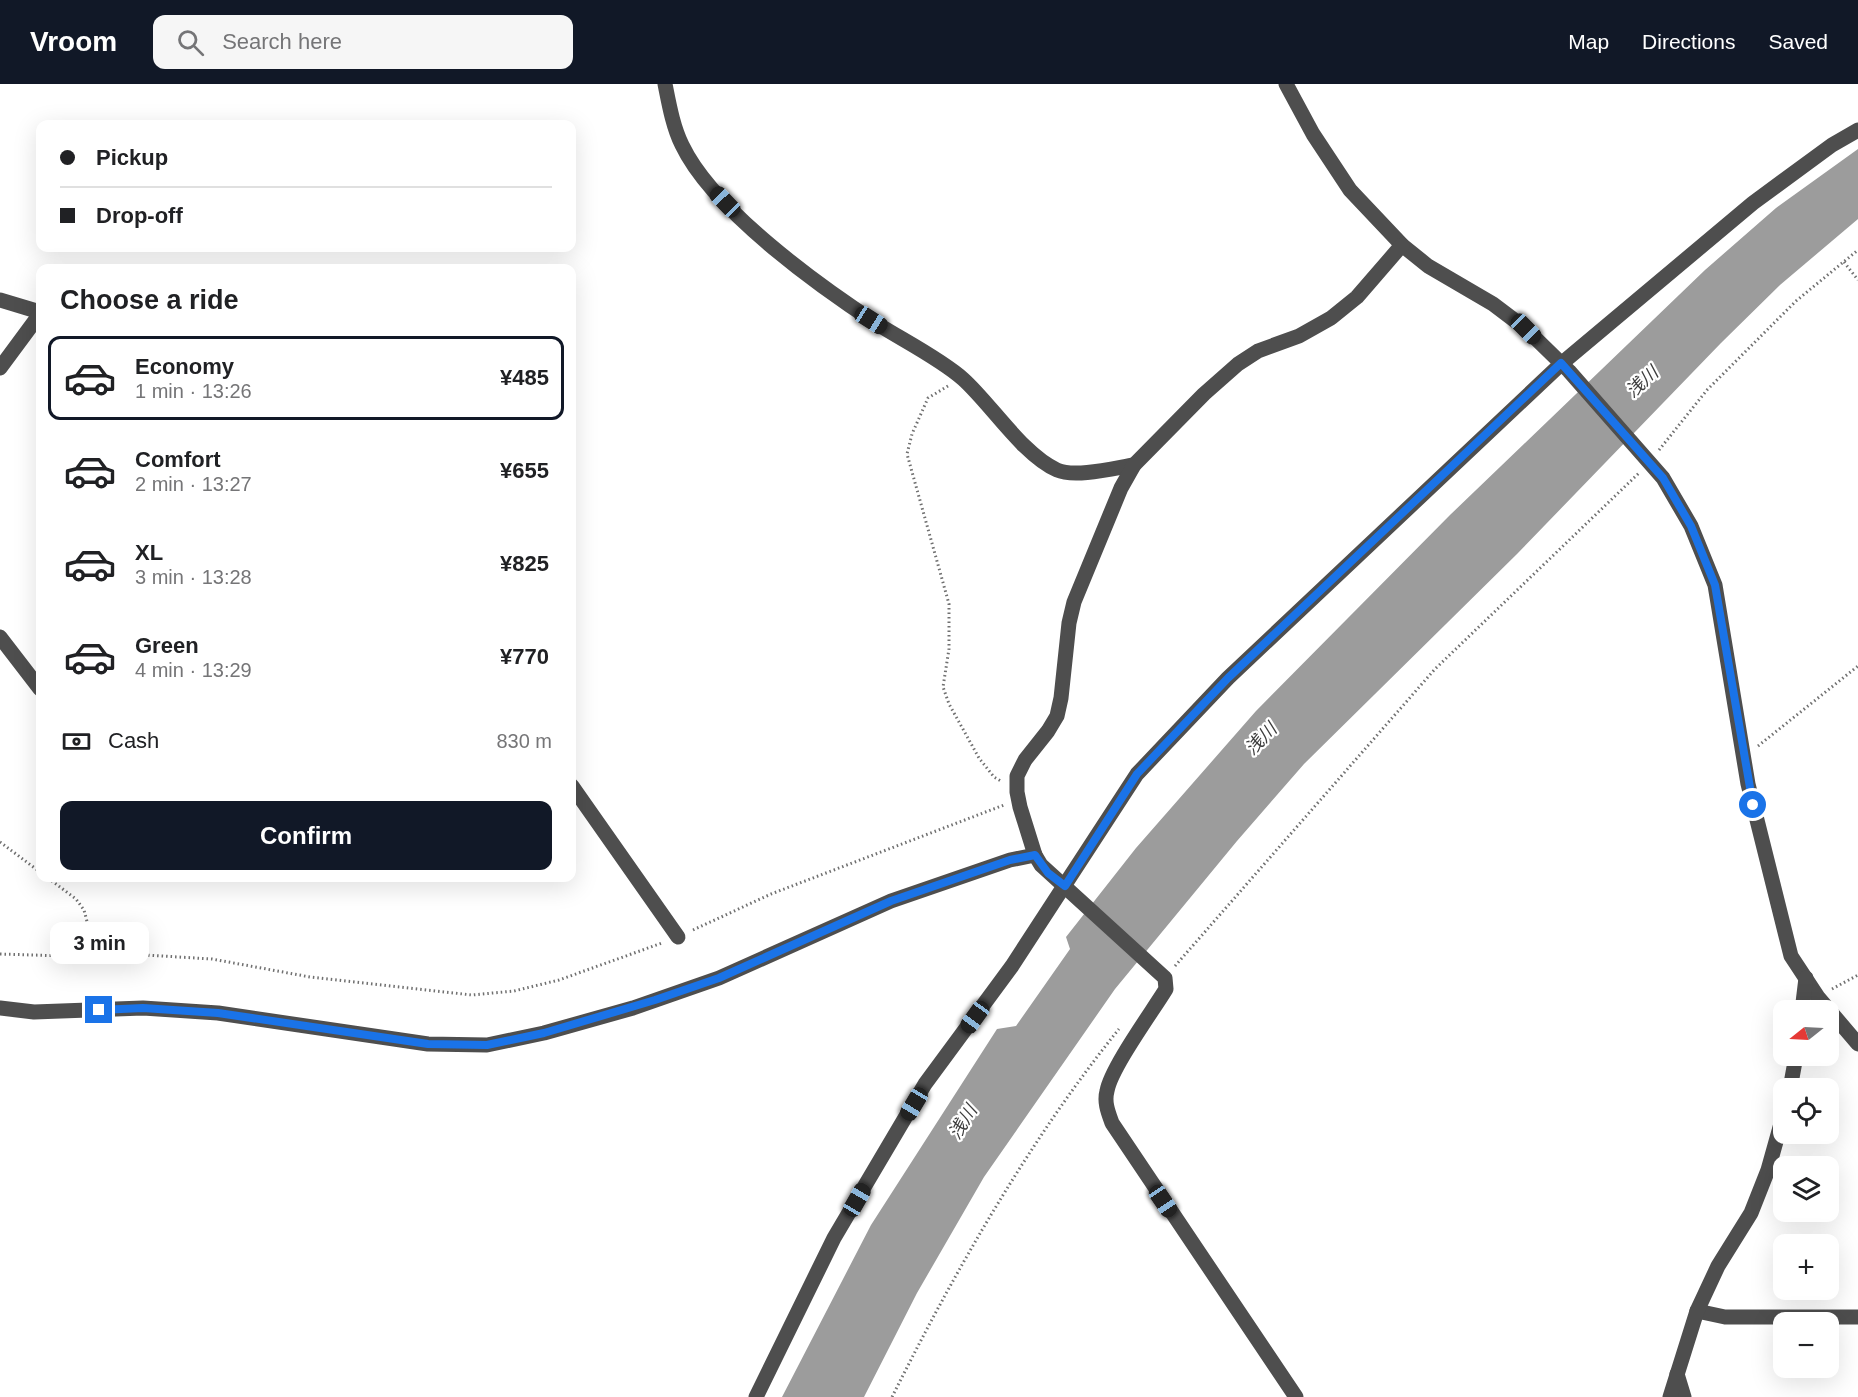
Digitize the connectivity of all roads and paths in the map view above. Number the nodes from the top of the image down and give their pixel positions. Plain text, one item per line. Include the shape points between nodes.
1 (665, 84) edge
2 (1286, 84) edge
3 (1858, 130) edge
4 (1402, 245) junction
5 (1858, 250) edge
6 (1844, 262) junction
7 (1858, 280) edge
8 (0, 300) edge
9 (36, 312) edge
10 (36, 318) edge
11 (1565, 367) junction
12 (0, 368) edge
13 (962, 378) junction
14 (1645, 457) junction
15 (1134, 465) junction
16 (0, 637) edge
17 (1858, 666) edge
18 (36, 683) edge
19 (1745, 756) junction
20 (576, 792) edge
21 (1018, 796) junction
22 (0, 842) edge
23 (1035, 855) junction
24 (36, 869) edge
25 (54, 882) edge
26 (1068, 889) junction
27 (678, 937) junction
28 (96, 952) junction
29 (0, 954) edge
30 (1159, 973) junction
31 (1858, 975) edge
32 (1806, 978) junction
33 (1818, 998) junction
34 (1803, 1000) edge
35 (0, 1008) edge
36 (1124, 1022) dead end
37 (1858, 1044) edge
38 (1775, 1144) edge
39 (1697, 1311) junction
40 (1858, 1317) edge
41 (1677, 1374) junction
42 (756, 1397) edge
43 (892, 1397) edge
44 (1296, 1397) edge
45 (1670, 1397) edge
46 (1684, 1397) edge

1 - 13 street via 682,146 710,186 756,234 853,308
2 - 4 street via 1350,190
3 - 11 street via 1753,203
4 - 11 street via 1428,266 1493,304
4 - 15 street via 1357,297 1331,318 1238,364
5 - 6 path
6 - 7 path
6 - 14 path via 1796,301
8 - 9 street
10 - 12 street
11 - 14 street
11 - 26 street via 1228,678 1137,774
13 - 15 street via 1033,453 1058,471
13 - 21 path via 928,398 907,454 949,604 949,649 943,687 979,758 994,777
14 - 19 street via 1663,478 1691,526 1715,585
14 - 30 path via 1435,669
15 - 21 street via 1074,602 1057,716 1024,760 1017,777
16 - 18 street
17 - 19 path
19 - 32 street via 1748,784 1791,956
20 - 27 street
21 - 23 street
21 - 27 path via 771,894
22 - 24 path
23 - 26 street via 1048,873
23 - 35 street via 891,901 719,978 544,1033 487,1045 428,1044 218,1013 143,1008 34,1012
25 - 28 path via 76,898 84,910
26 - 30 street
26 - 42 street via 925,1084 834,1238
27 - 28 path via 559,980 514,992 472,995 310,977 212,959
28 - 29 path via 65,957
30 - 44 street via 1166,989 1121,1061 1107,1089 1106,1108 1123,1142
31 - 33 path
32 - 33 street
32 - 34 street
33 - 37 street
36 - 43 path via 1087,1069 1011,1184 961,1267
38 - 39 street via 1751,1212 1718,1266
39 - 40 street via 1725,1317
39 - 41 street
41 - 45 street
41 - 46 street

